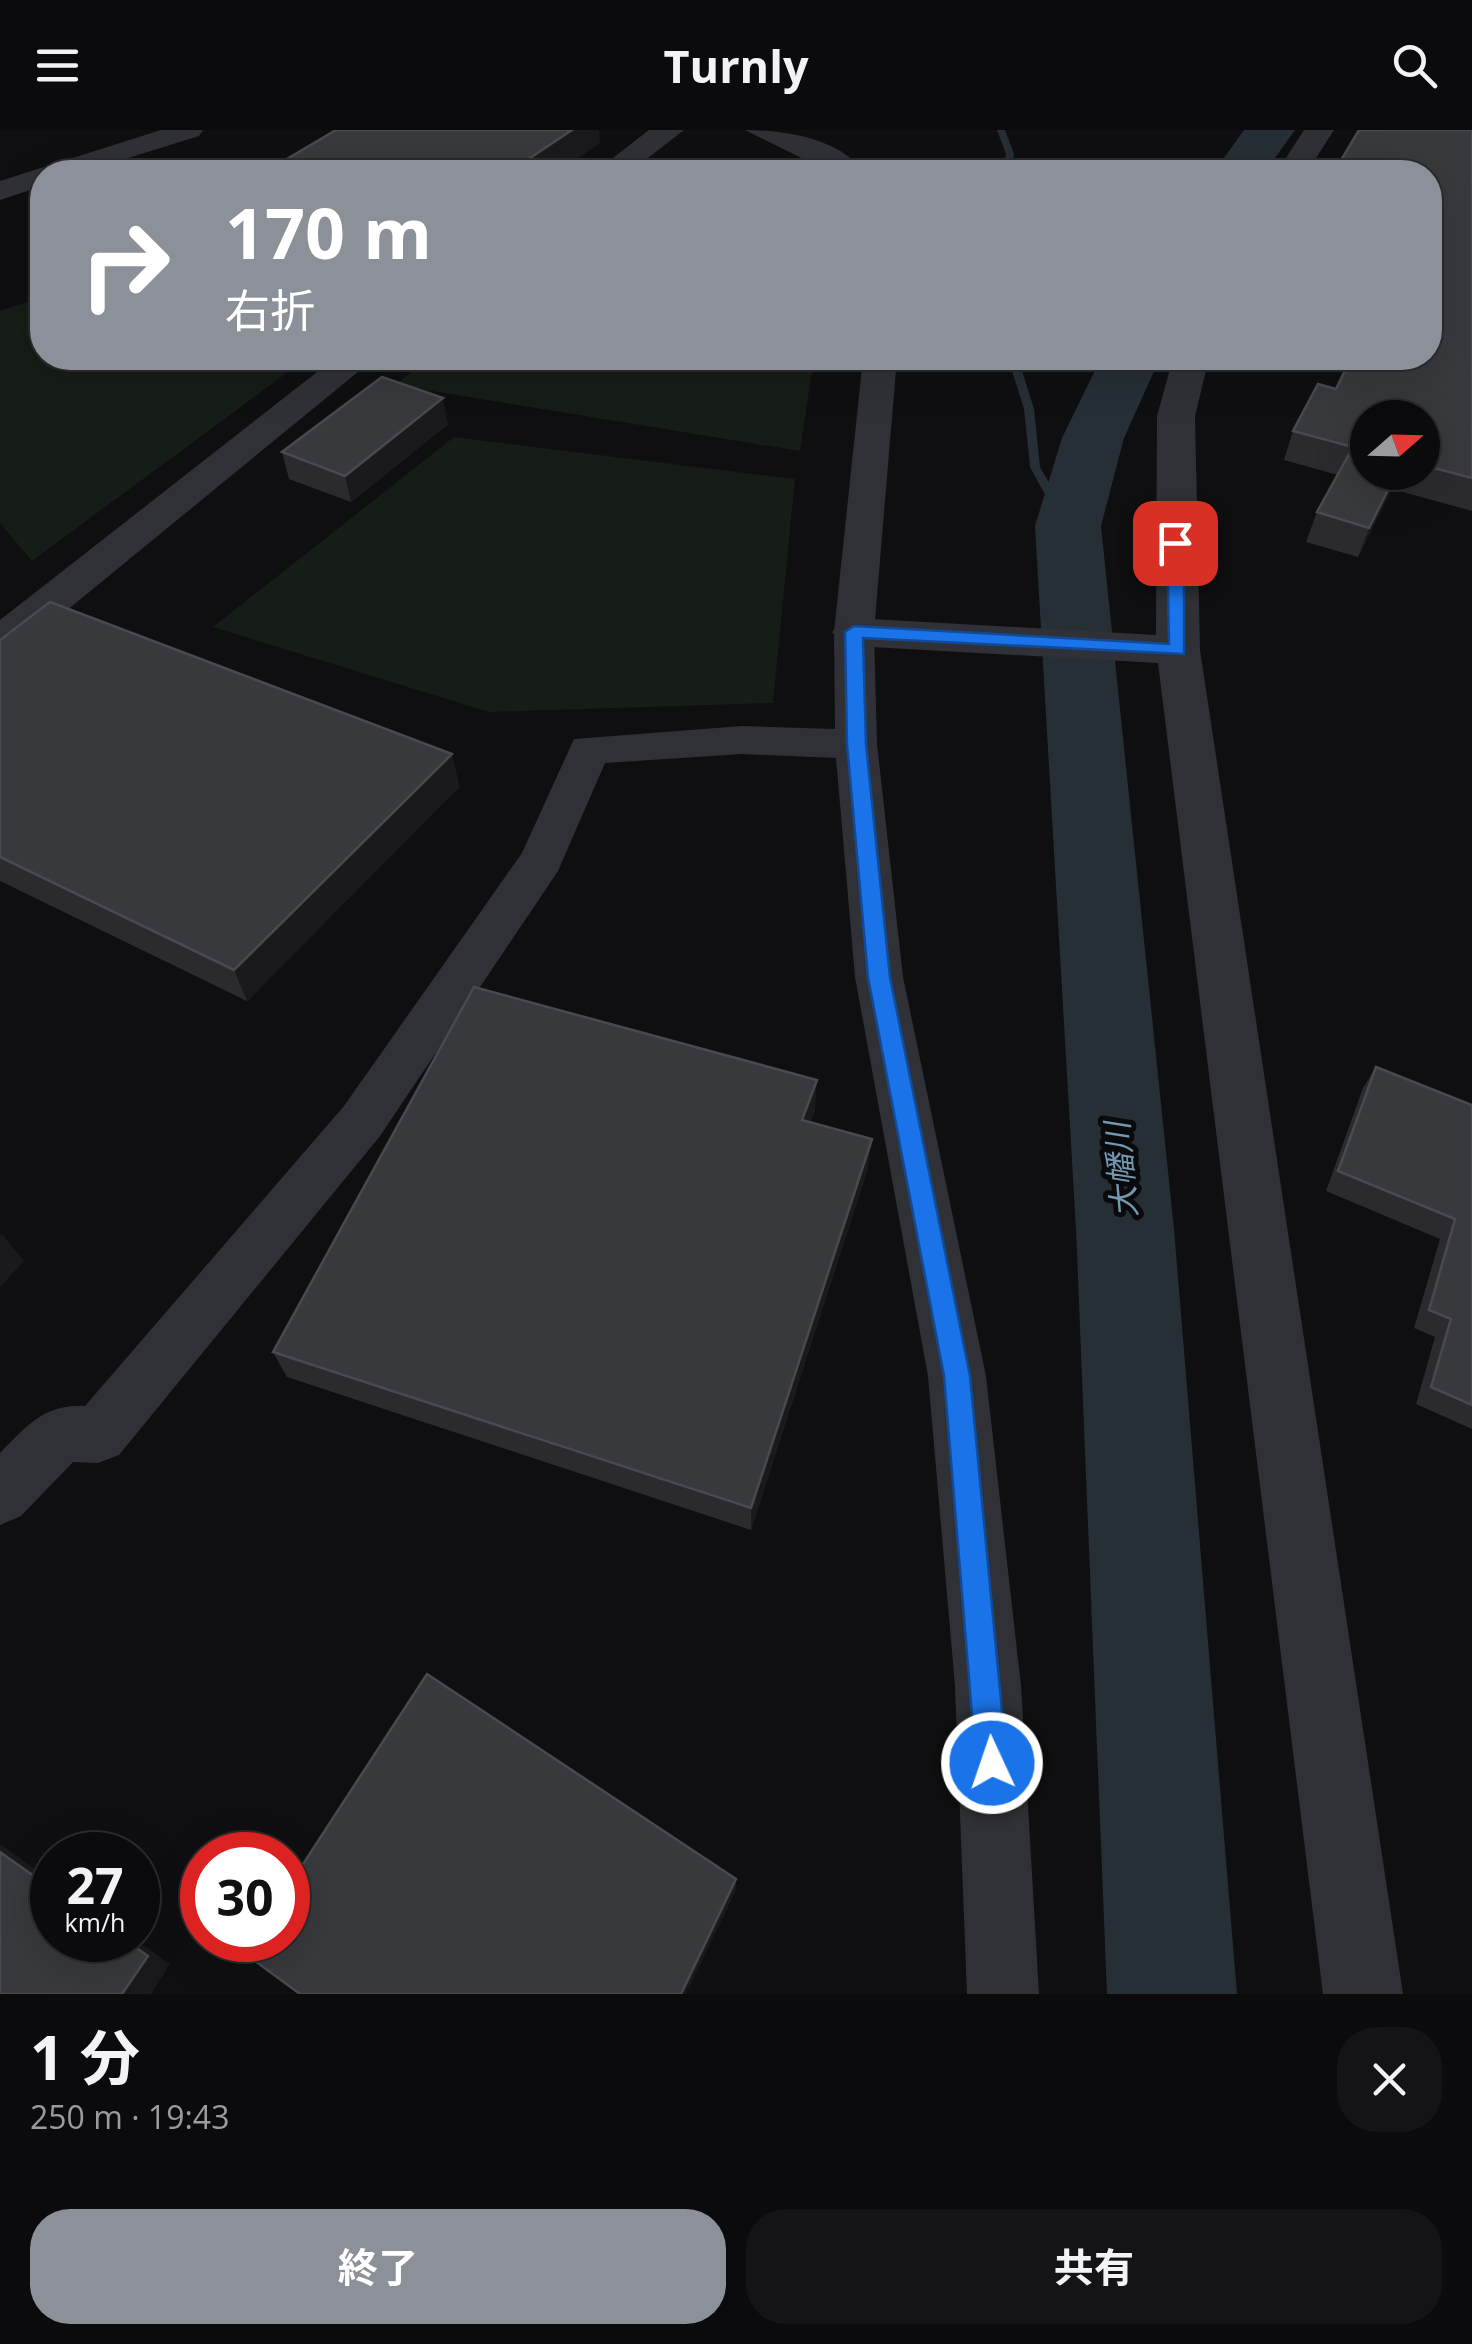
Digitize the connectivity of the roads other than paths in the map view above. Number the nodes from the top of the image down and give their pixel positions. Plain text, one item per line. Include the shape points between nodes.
1 (106, 130) edge
2 (189, 130) edge
3 (669, 130) edge
4 (759, 130) edge
5 (1318, 130) edge
6 (131, 147) junction
7 (91, 160) edge
8 (627, 160) edge
9 (828, 160) edge
10 (1299, 160) edge
11 (30, 180) edge
12 (0, 190) edge
13 (342, 370) edge
14 (879, 370) edge
15 (1189, 370) edge
16 (854, 632) junction
17 (0, 642) edge
18 (1178, 650) junction
19 (856, 744) junction
20 (0, 1495) edge
21 (1004, 1994) edge
22 (1363, 1994) edge

1 - 6 street
2 - 6 street
3 - 8 street
4 - 9 street
5 - 10 street
6 - 7 street
11 - 12 street
13 - 17 street
14 - 16 street
15 - 18 street via 1176,416
16 - 18 street
16 - 19 street
18 - 22 street
19 - 20 street via 742,740 589,749 542,859 362,1121 98,1435 61,1433
19 - 21 street via 879,977 957,1376 988,1686

